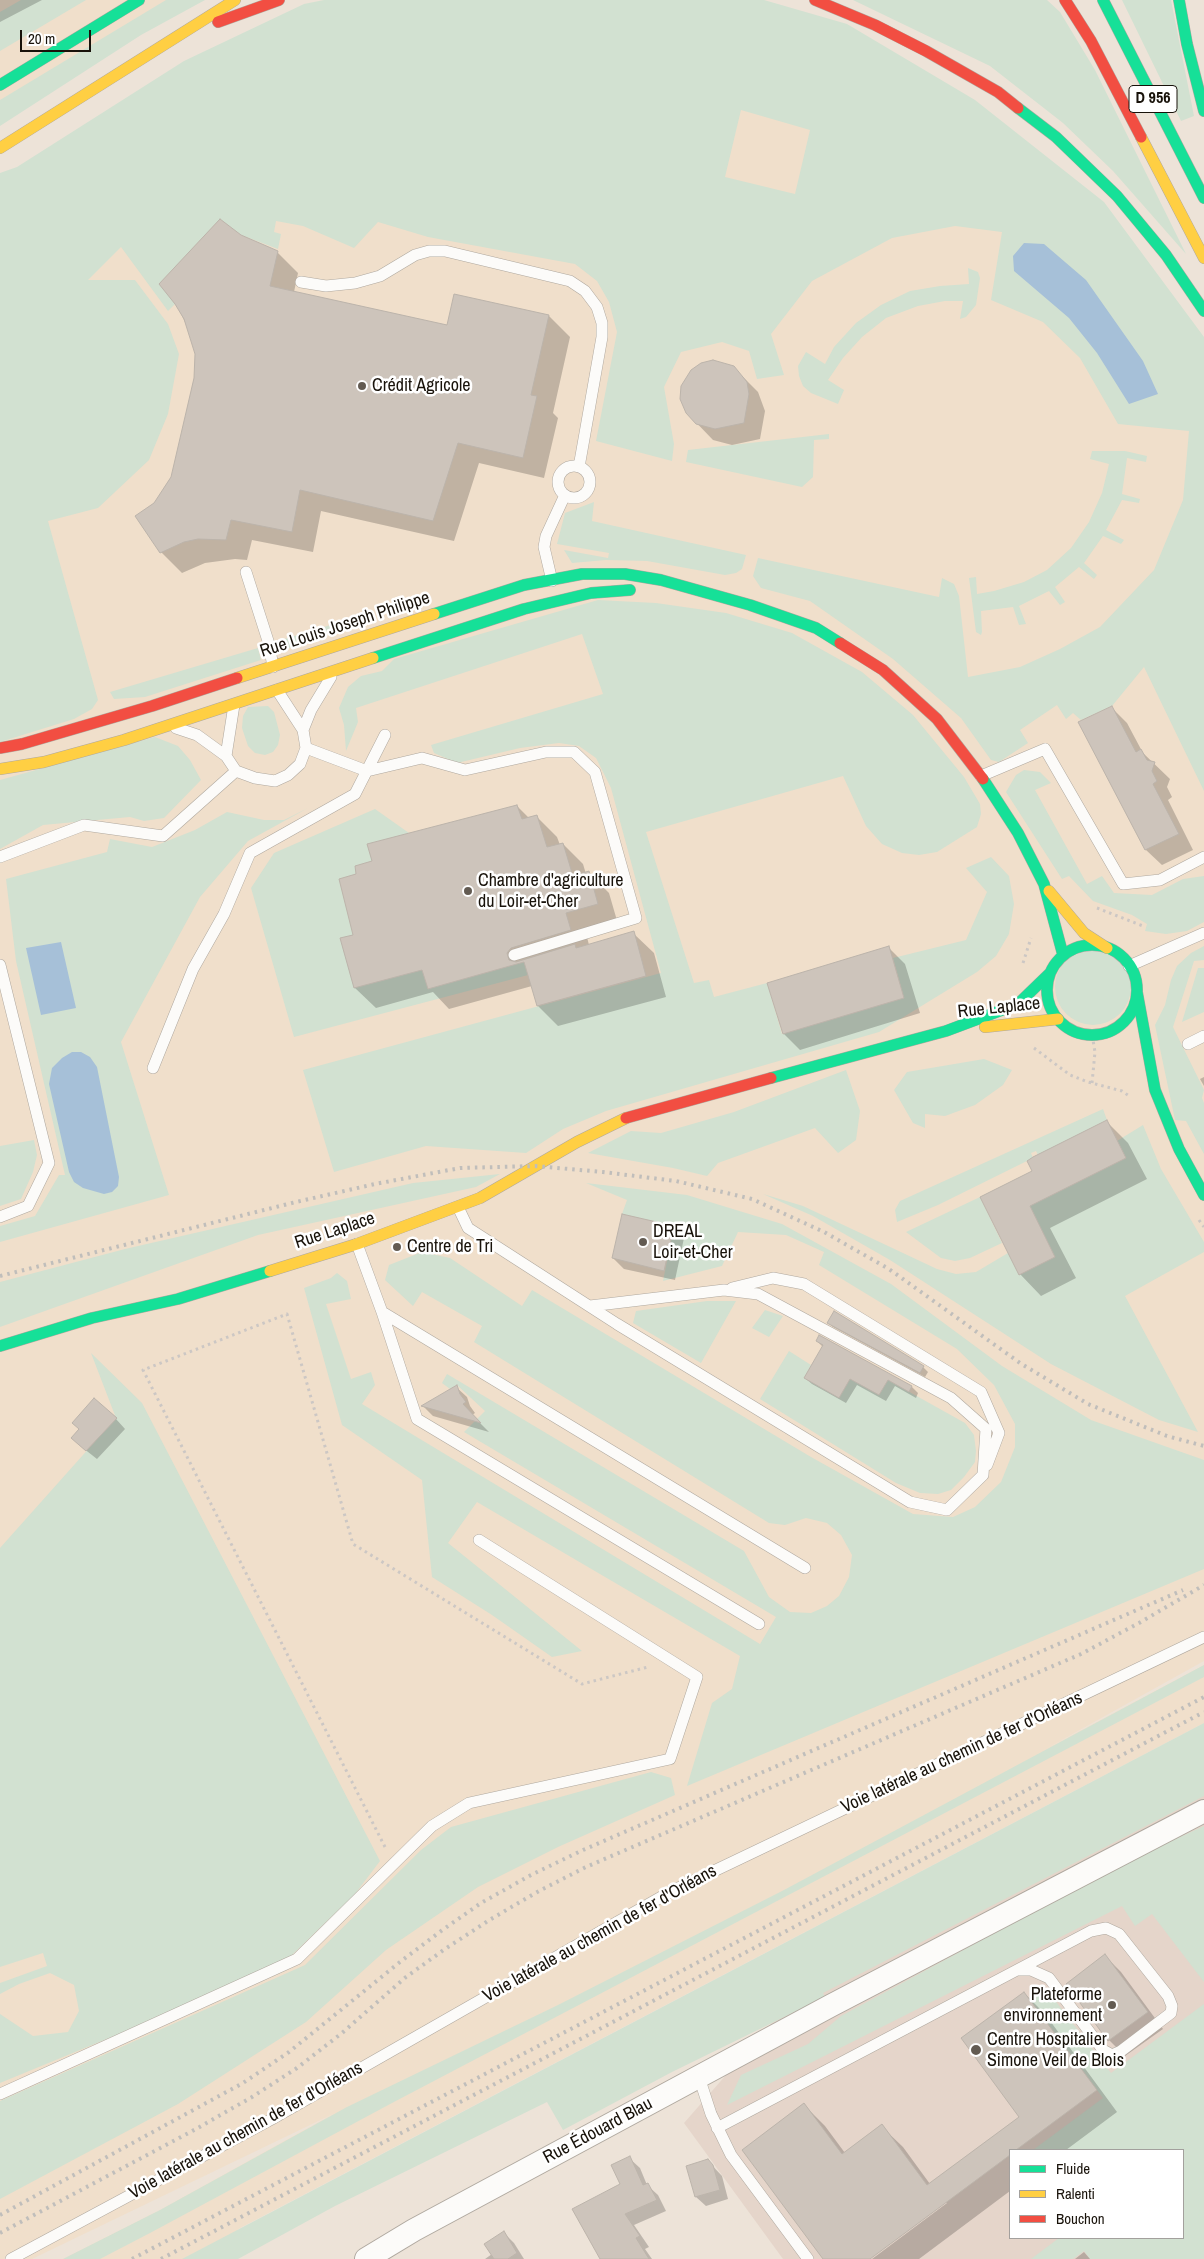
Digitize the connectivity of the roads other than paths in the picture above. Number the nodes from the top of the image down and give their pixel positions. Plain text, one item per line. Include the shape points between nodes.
1 (139, 0) edge
2 (235, 0) edge
3 (278, 0) edge
4 (815, 0) edge
5 (1066, 0) edge
6 (1103, 0) edge
7 (1179, 0) edge
8 (129, 66) junction
9 (0, 85) edge
10 (1204, 111) edge
11 (0, 148) edge
12 (1204, 198) edge
13 (1204, 258) edge
14 (301, 282) dead end
15 (1204, 311) edge
16 (579, 467) junction
17 (565, 495) junction
18 (246, 572) dead end
19 (551, 580) junction
20 (704, 593) junction
21 (584, 595) junction
22 (398, 651) junction
23 (336, 671) junction
24 (275, 678) junction
25 (234, 703) junction
26 (167, 725) junction
27 (303, 730) junction
28 (386, 734) dead end
29 (0, 748) edge
30 (306, 748) junction
31 (226, 756) junction
32 (0, 769) edge
33 (236, 771) junction
34 (367, 772) junction
35 (980, 776) junction
36 (0, 857) edge
37 (1204, 857) edge
38 (1044, 884) junction
39 (1204, 933) edge
40 (1107, 948) junction
41 (514, 955) dead end
42 (1063, 955) junction
43 (0, 965) edge
44 (1129, 966) junction
45 (1050, 973) junction
46 (1136, 992) junction
47 (1058, 1020) junction
48 (946, 1031) junction
49 (1204, 1036) edge
50 (1188, 1044) dead end
51 (153, 1068) dead end
52 (1204, 1195) edge
53 (458, 1207) junction
54 (0, 1217) edge
55 (357, 1244) junction
56 (724, 1290) junction
57 (590, 1306) junction
58 (382, 1312) junction
59 (0, 1346) edge
60 (983, 1476) junction
61 (479, 1540) dead end
62 (805, 1568) dead end
63 (759, 1624) dead end
64 (1204, 1638) edge
65 (1204, 1811) edge
66 (1017, 1970) junction
67 (699, 2077) junction
68 (0, 2094) edge
69 (717, 2128) junction
70 (11, 2259) edge
71 (366, 2259) edge
72 (808, 2259) edge

1 - 9 main road
2 - 8 main road
3 - 8 main road via 222,20
4 - 15 main road via 926,51 998,92 1056,137 1143,226
5 - 13 main road, D 956 via 1091,41
6 - 12 main road, D 956
7 - 10 main road, D 956
8 - 11 main road
14 - 16 lane via 326,286 355,283 380,276 415,255 445,251 561,279 585,291 597,307 602,337
16 - 17 lane via 566,468 562,473 559,486
16 - 17 lane via 588,474 590,486 581,497
17 - 19 lane via 544,548
18 - 24 lane via 269,644
19 - 20 main road, Rue Louis Joseph Philippe via 582,574 625,574 661,580
19 - 21 lane via 567,591
19 - 22 lane via 538,594 410,636
19 - 24 main road, Rue Louis Joseph Philippe via 524,585 332,648
20 - 21 main road, Rue Louis Joseph Philippe via 646,590
20 - 35 main road, Rue Louis Joseph Philippe via 816,628 884,670 937,720
21 - 22 main road, Rue Louis Joseph Philippe via 524,609
22 - 23 main road, Rue Louis Joseph Philippe
23 - 24 main road, Rue Louis Joseph Philippe
23 - 27 lane via 320,694
24 - 25 main road, Rue Louis Joseph Philippe
24 - 27 lane
24 - 29 main road, Rue Louis Joseph Philippe via 152,706
25 - 26 main road, Rue Louis Joseph Philippe
25 - 31 lane
26 - 31 lane via 196,735
26 - 32 main road, Rue Louis Joseph Philippe via 44,762
27 - 30 lane
28 - 34 lane
30 - 33 lane via 300,764 275,781
30 - 34 lane
31 - 33 lane
33 - 36 lane via 163,836 84,825
34 - 41 lane via 422,758 465,770 546,752 574,752 595,772 636,918
34 - 51 lane via 355,794 250,853 224,914 193,969
35 - 37 lane via 1045,749 1123,884 1160,880
35 - 38 main road, Rue Louis Joseph Philippe via 1018,833
38 - 40 main road via 1084,933
38 - 42 main road
39 - 44 lane
40 - 42 main road via 1081,947
40 - 44 main road via 1120,955
42 - 45 main road, Rue Laplace
43 - 54 lane via 49,1163 28,1206
44 - 46 main road via 1135,978
45 - 47 main road, Rue Laplace via 1047,997
45 - 48 main road, Rue Laplace via 1018,1004
46 - 47 main road, Rue Laplace via 1134,1006 1126,1020 1114,1029 1100,1034 1084,1034
46 - 52 main road via 1155,1090 1178,1149
47 - 48 main road, Rue Laplace
48 - 53 main road, Rue Laplace via 621,1120 577,1142 499,1189
49 - 50 lane
53 - 55 main road, Rue Laplace
53 - 57 lane via 468,1228
55 - 58 lane
55 - 59 main road, Rue Laplace via 178,1299 92,1318
56 - 57 lane
56 - 60 lane via 758,1294 950,1398 986,1429
56 - 60 lane via 773,1278 804,1284 981,1392 999,1433
57 - 60 lane via 910,1502 947,1510
58 - 62 lane
58 - 63 lane via 418,1420
61 - 68 lane via 697,1677 670,1759 469,1804 432,1826 297,1959
64 - 70 lane, Voie latérale au chemin de fer d'Orléans via 670,1892 272,2119
65 - 67 street, Rue Édouard Blau
66 - 66 lane via 1031,1970 1050,1978 1103,2050 1112,2055 1171,2013 1168,1996 1119,1934 1106,1928 1091,1931
66 - 69 lane
67 - 69 lane
67 - 71 street, Rue Édouard Blau
69 - 72 lane via 732,2154

